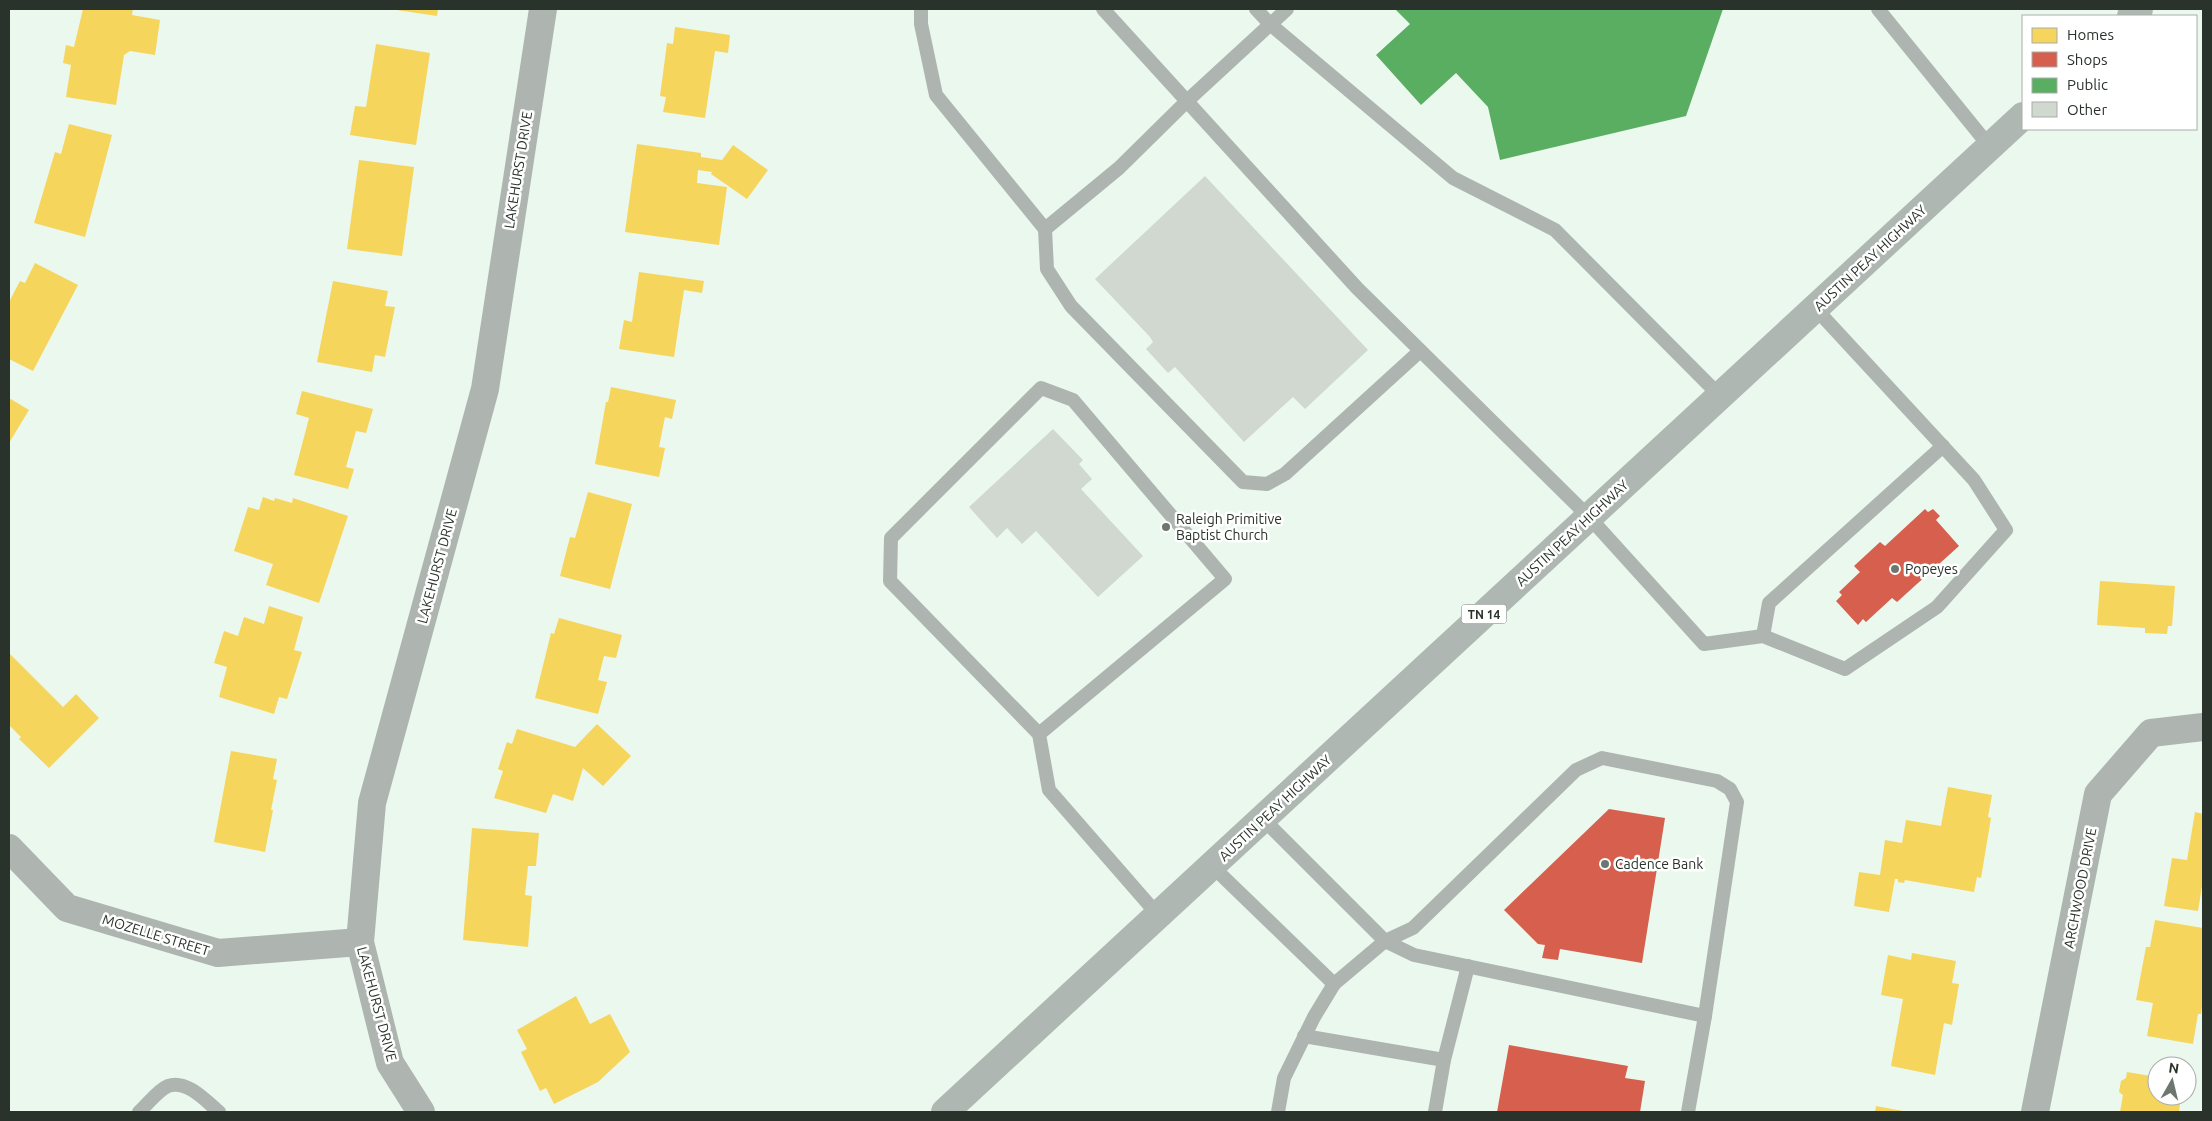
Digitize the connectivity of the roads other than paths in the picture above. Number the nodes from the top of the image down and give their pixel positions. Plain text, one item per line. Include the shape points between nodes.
1 (543, 9) edge
2 (921, 9) edge
3 (1103, 9) edge
4 (1256, 9) edge
5 (1287, 9) edge
6 (1879, 9) edge
7 (1270, 24) junction
8 (1187, 100) junction
9 (2022, 117) edge
10 (1990, 147) junction
11 (1045, 229) junction
12 (1815, 308) junction
13 (1420, 351) junction
14 (1720, 396) junction
15 (1943, 446) junction
16 (1589, 517) junction
17 (1763, 636) junction
18 (2203, 727) edge
19 (1039, 734) junction
20 (1263, 819) junction
21 (9, 848) edge
22 (1212, 866) junction
23 (1158, 915) junction
24 (1385, 941) junction
25 (360, 942) junction
26 (1468, 966) junction
27 (1334, 984) junction
28 (1705, 1016) junction
29 (1304, 1036) junction
30 (1444, 1060) junction
31 (139, 1112) edge
32 (219, 1112) edge
33 (421, 1112) edge
34 (945, 1112) edge
35 (1278, 1112) edge
36 (1435, 1112) edge
37 (1688, 1112) edge
38 (2035, 1112) edge

1 - 25 street, LAKEHURST DRIVE via 485,389 372,803
2 - 11 lane via 921,24 936,95
3 - 8 lane
4 - 7 lane
5 - 7 lane
6 - 10 lane
7 - 8 lane
7 - 14 lane via 1453,178 1555,230
8 - 11 lane via 1119,168
8 - 13 lane via 1357,288
9 - 10 main road, AUSTIN PEAY HIGHWAY / TN 14
10 - 12 main road, AUSTIN PEAY HIGHWAY / TN 14
11 - 13 lane via 1047,269 1071,306 1243,482 1267,484 1285,474
12 - 14 main road, AUSTIN PEAY HIGHWAY / TN 14
12 - 15 lane
13 - 16 lane
14 - 16 main road, AUSTIN PEAY HIGHWAY / TN 14
15 - 17 lane via 1769,603
15 - 17 lane via 1974,480 2006,530 1937,607 1845,669
16 - 17 lane via 1704,644
16 - 20 main road, AUSTIN PEAY HIGHWAY / TN 14
18 - 38 street, ARCHWOOD DRIVE via 2151,733 2098,794
19 - 19 lane via 1225,579 1073,400 1041,388 891,538 890,581
19 - 23 lane via 1049,790
20 - 22 main road, AUSTIN PEAY HIGHWAY / TN 14
20 - 24 lane
21 - 25 street, MOZELLE STREET via 67,908 218,953
22 - 23 main road, AUSTIN PEAY HIGHWAY / TN 14
22 - 27 lane
23 - 34 main road, AUSTIN PEAY HIGHWAY / TN 14
24 - 26 lane via 1414,955
24 - 27 lane
24 - 28 lane via 1413,928 1587,763 1602,758 1717,781 1730,789 1737,802
25 - 33 street, LAKEHURST DRIVE via 390,1063
26 - 28 lane
26 - 30 lane
27 - 29 lane
28 - 37 lane
29 - 30 lane
29 - 35 lane via 1284,1078
30 - 36 lane
31 - 32 lane via 168,1086 177,1085 200,1096

